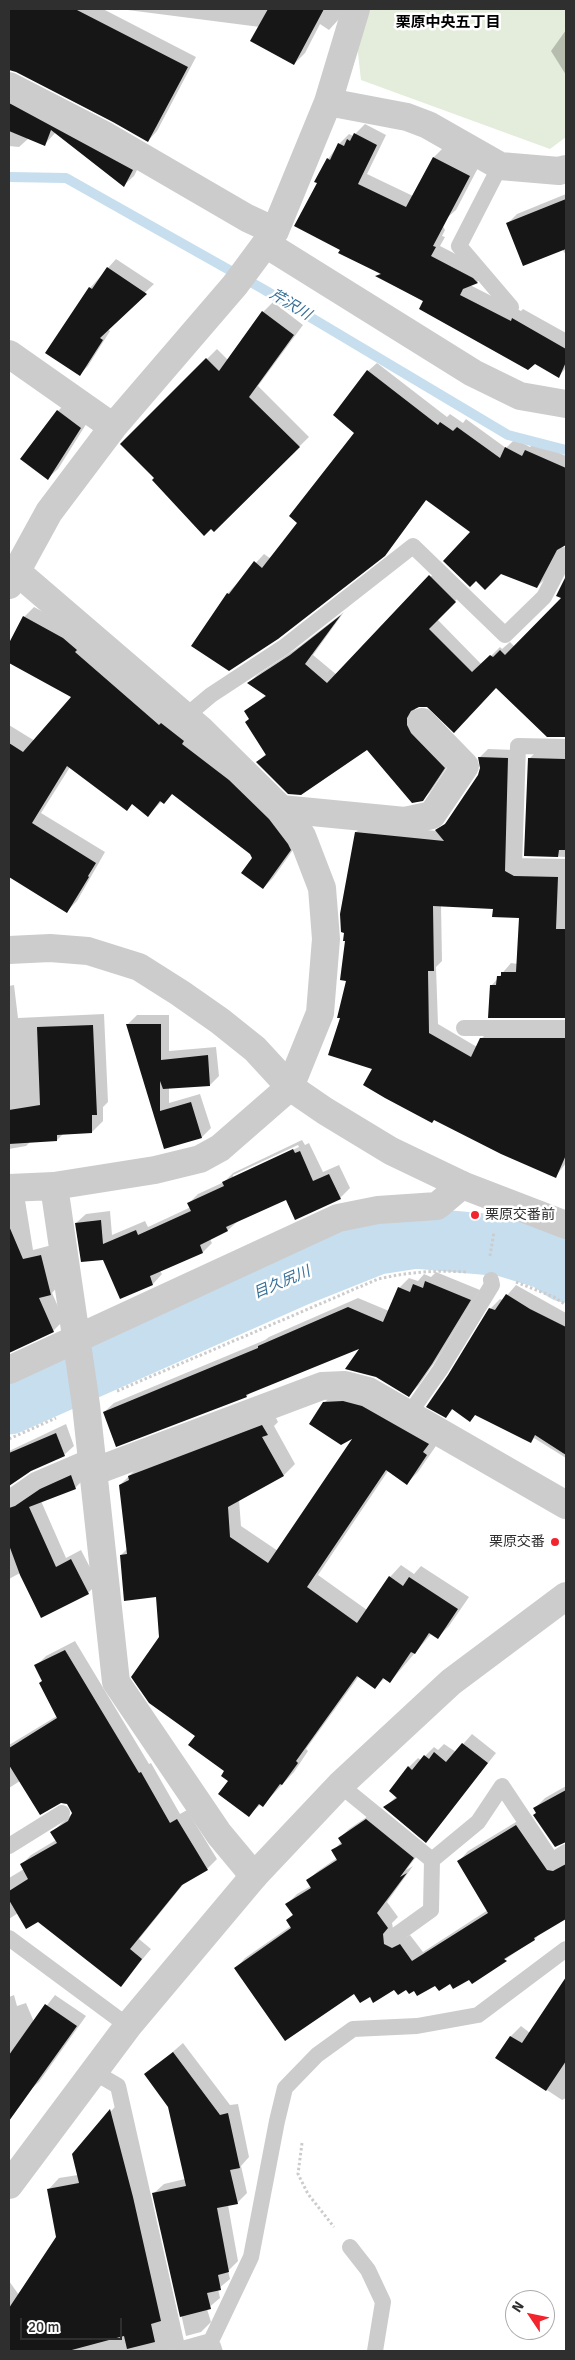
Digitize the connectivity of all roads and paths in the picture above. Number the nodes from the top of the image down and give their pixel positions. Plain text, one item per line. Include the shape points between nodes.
1 (356, 9) edge
2 (9, 86) edge
3 (328, 102) junction
4 (500, 166) junction
5 (566, 169) edge
6 (264, 246) junction
7 (512, 307) dead end
8 (9, 354) edge
9 (566, 404) edge
10 (113, 426) junction
11 (566, 555) edge
12 (12, 578) edge
13 (186, 716) junction
14 (422, 722) dead end
15 (566, 747) edge
16 (282, 809) junction
17 (566, 868) edge
18 (9, 950) edge
19 (464, 1028) dead end
20 (566, 1028) edge
21 (290, 1086) junction
22 (462, 1185) junction
23 (54, 1186) junction
24 (9, 1188) edge
25 (566, 1224) edge
26 (495, 1228) dead end
27 (490, 1260) dead end
28 (469, 1273) dead end
29 (491, 1280) dead end
30 (509, 1280) dead end
31 (566, 1305) edge
32 (77, 1344) junction
33 (9, 1370) edge
34 (85, 1400) junction
35 (409, 1414) junction
36 (9, 1439) edge
37 (92, 1464) junction
38 (9, 1498) edge
39 (566, 1505) edge
40 (566, 1596) edge
41 (340, 1786) junction
42 (62, 1813) dead end
43 (9, 1846) edge
44 (566, 1852) edge
45 (432, 1860) junction
46 (254, 1876) junction
47 (392, 1938) dead end
48 (11, 1943) edge
49 (566, 1949) edge
50 (128, 2026) junction
51 (94, 2072) junction
52 (302, 2139) dead end
53 (9, 2185) edge
54 (350, 2247) joint
55 (177, 2351) edge
56 (375, 2351) edge

1 - 3 street
2 - 6 street via 106,136 247,218
3 - 4 street via 428,125
3 - 6 street
4 - 5 street
4 - 7 lane via 459,246
6 - 9 street via 473,373 520,396
6 - 10 street via 235,285
8 - 10 street
10 - 12 street via 49,512
11 - 13 lane via 544,597 505,636 413,546 284,647 211,695
12 - 13 street
13 - 16 street
14 - 16 street via 465,766 432,815 405,821
15 - 17 lane via 518,746 514,866
16 - 21 street via 302,836 322,888 326,939 320,1013
18 - 21 street via 50,948 88,951 138,967 227,1026 255,1049
19 - 20 lane
21 - 22 street via 391,1151
21 - 23 street via 220,1148 200,1159 155,1170
22 - 25 street
22 - 32 street via 437,1206 378,1210 338,1218
23 - 24 street
23 - 32 street
26 - 27 path
28 - 34 path via 436,1270 378,1278
29 - 35 lane via 487,1294
30 - 31 path
32 - 33 street
32 - 34 street
34 - 36 path
34 - 37 street
35 - 37 street via 368,1390 345,1385 322,1386
35 - 39 street
37 - 38 lane via 35,1480
37 - 46 street via 116,1682 219,1834
40 - 41 street via 451,1682
41 - 45 lane
41 - 46 street
42 - 43 lane
44 - 45 lane via 552,1861 502,1786 478,1822
45 - 47 lane via 432,1910
46 - 50 street
48 - 50 lane
49 - 55 lane via 478,2015 418,2026 353,2029 317,2054 285,2088 252,2257 211,2341
50 - 51 street
51 - 53 street
51 - 55 lane via 118,2086
52 - 54 path via 298,2174 308,2194
54 - 56 lane via 368,2270 383,2302

